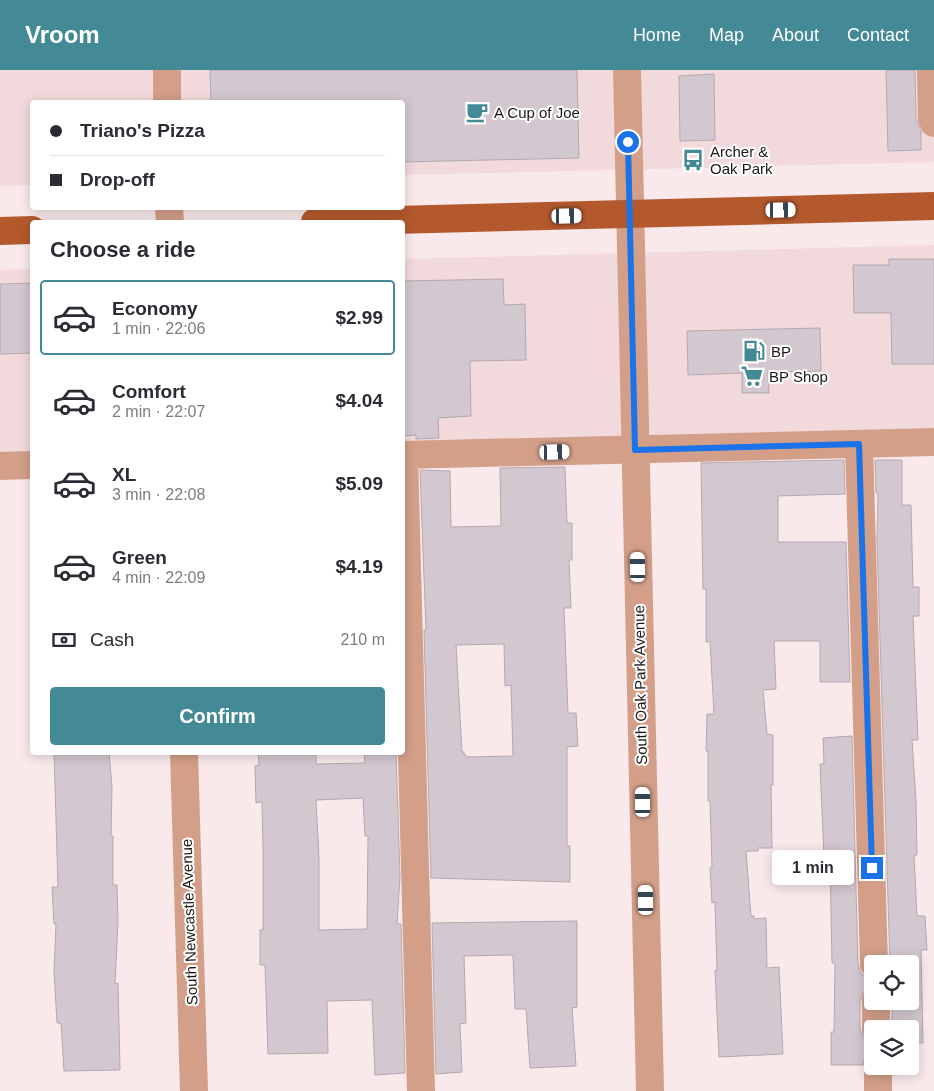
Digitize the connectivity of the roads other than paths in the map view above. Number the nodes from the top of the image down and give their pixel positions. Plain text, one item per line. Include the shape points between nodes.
1 (167, 70) edge
2 (627, 70) edge
3 (931, 70) edge
4 (167, 100) edge
5 (934, 123) edge
6 (934, 206) edge
7 (629, 214) junction
8 (394, 220) edge
9 (30, 230) edge
10 (0, 231) edge
11 (934, 442) edge
12 (859, 444) junction
13 (635, 450) junction
14 (405, 455) edge
15 (30, 465) edge
16 (0, 466) edge
17 (405, 526) edge
18 (184, 755) edge
19 (874, 955) edge
20 (878, 1075) edge
21 (194, 1091) edge
22 (421, 1091) edge
23 (650, 1091) edge
24 (878, 1091) edge

1 - 4 street
2 - 7 street, South Oak Park Avenue
3 - 5 street
6 - 7 main road
7 - 8 main road
7 - 13 street, South Oak Park Avenue
9 - 10 main road
11 - 12 street
12 - 13 street
12 - 19 street
13 - 14 street
13 - 23 street, South Oak Park Avenue
15 - 16 street
17 - 22 street
18 - 21 street, South Newcastle Avenue
20 - 24 street

